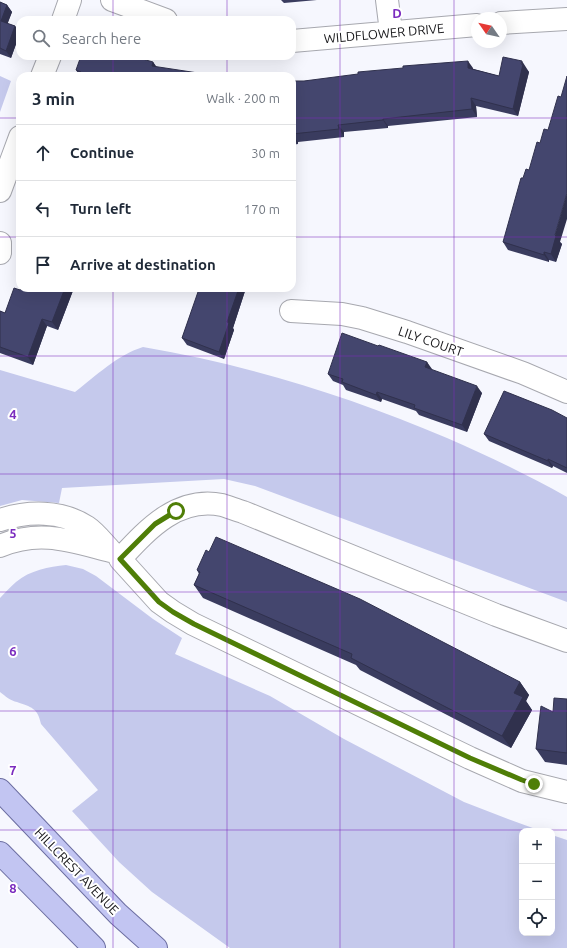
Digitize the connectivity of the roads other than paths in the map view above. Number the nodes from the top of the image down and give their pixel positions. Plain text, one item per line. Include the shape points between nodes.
1 (70, 0) edge
2 (112, 0) edge
3 (387, 0) edge
4 (64, 16) edge
5 (155, 16) edge
6 (567, 19) edge
7 (507, 23) edge
8 (471, 25) edge
9 (391, 32) junction
10 (296, 41) edge
11 (48, 60) edge
12 (44, 72) edge
13 (16, 147) edge
14 (0, 191) edge
15 (0, 243) edge
16 (0, 253) edge
17 (291, 311) dead end
18 (567, 392) edge
19 (0, 520) edge
20 (0, 546) edge
21 (115, 555) junction
22 (567, 641) edge
23 (0, 790) edge
24 (567, 792) edge
25 (0, 853) edge
26 (94, 948) edge
27 (156, 948) edge

1 - 4 street
2 - 5 street
3 - 9 street
6 - 7 street
8 - 9 street, WILDFLOWER DRIVE
9 - 10 street, WILDFLOWER DRIVE
11 - 12 street
13 - 14 street
15 - 16 street
17 - 18 street, LILY COURT via 342,314 362,318 524,373
19 - 21 street via 28,513 49,514 74,520 88,527
20 - 21 street via 31,537 47,537
21 - 22 street via 169,514 184,507 221,505
21 - 24 street via 159,602 194,624 470,758 522,780
23 - 27 main road, HILLCREST AVENUE via 118,914
25 - 26 main road

